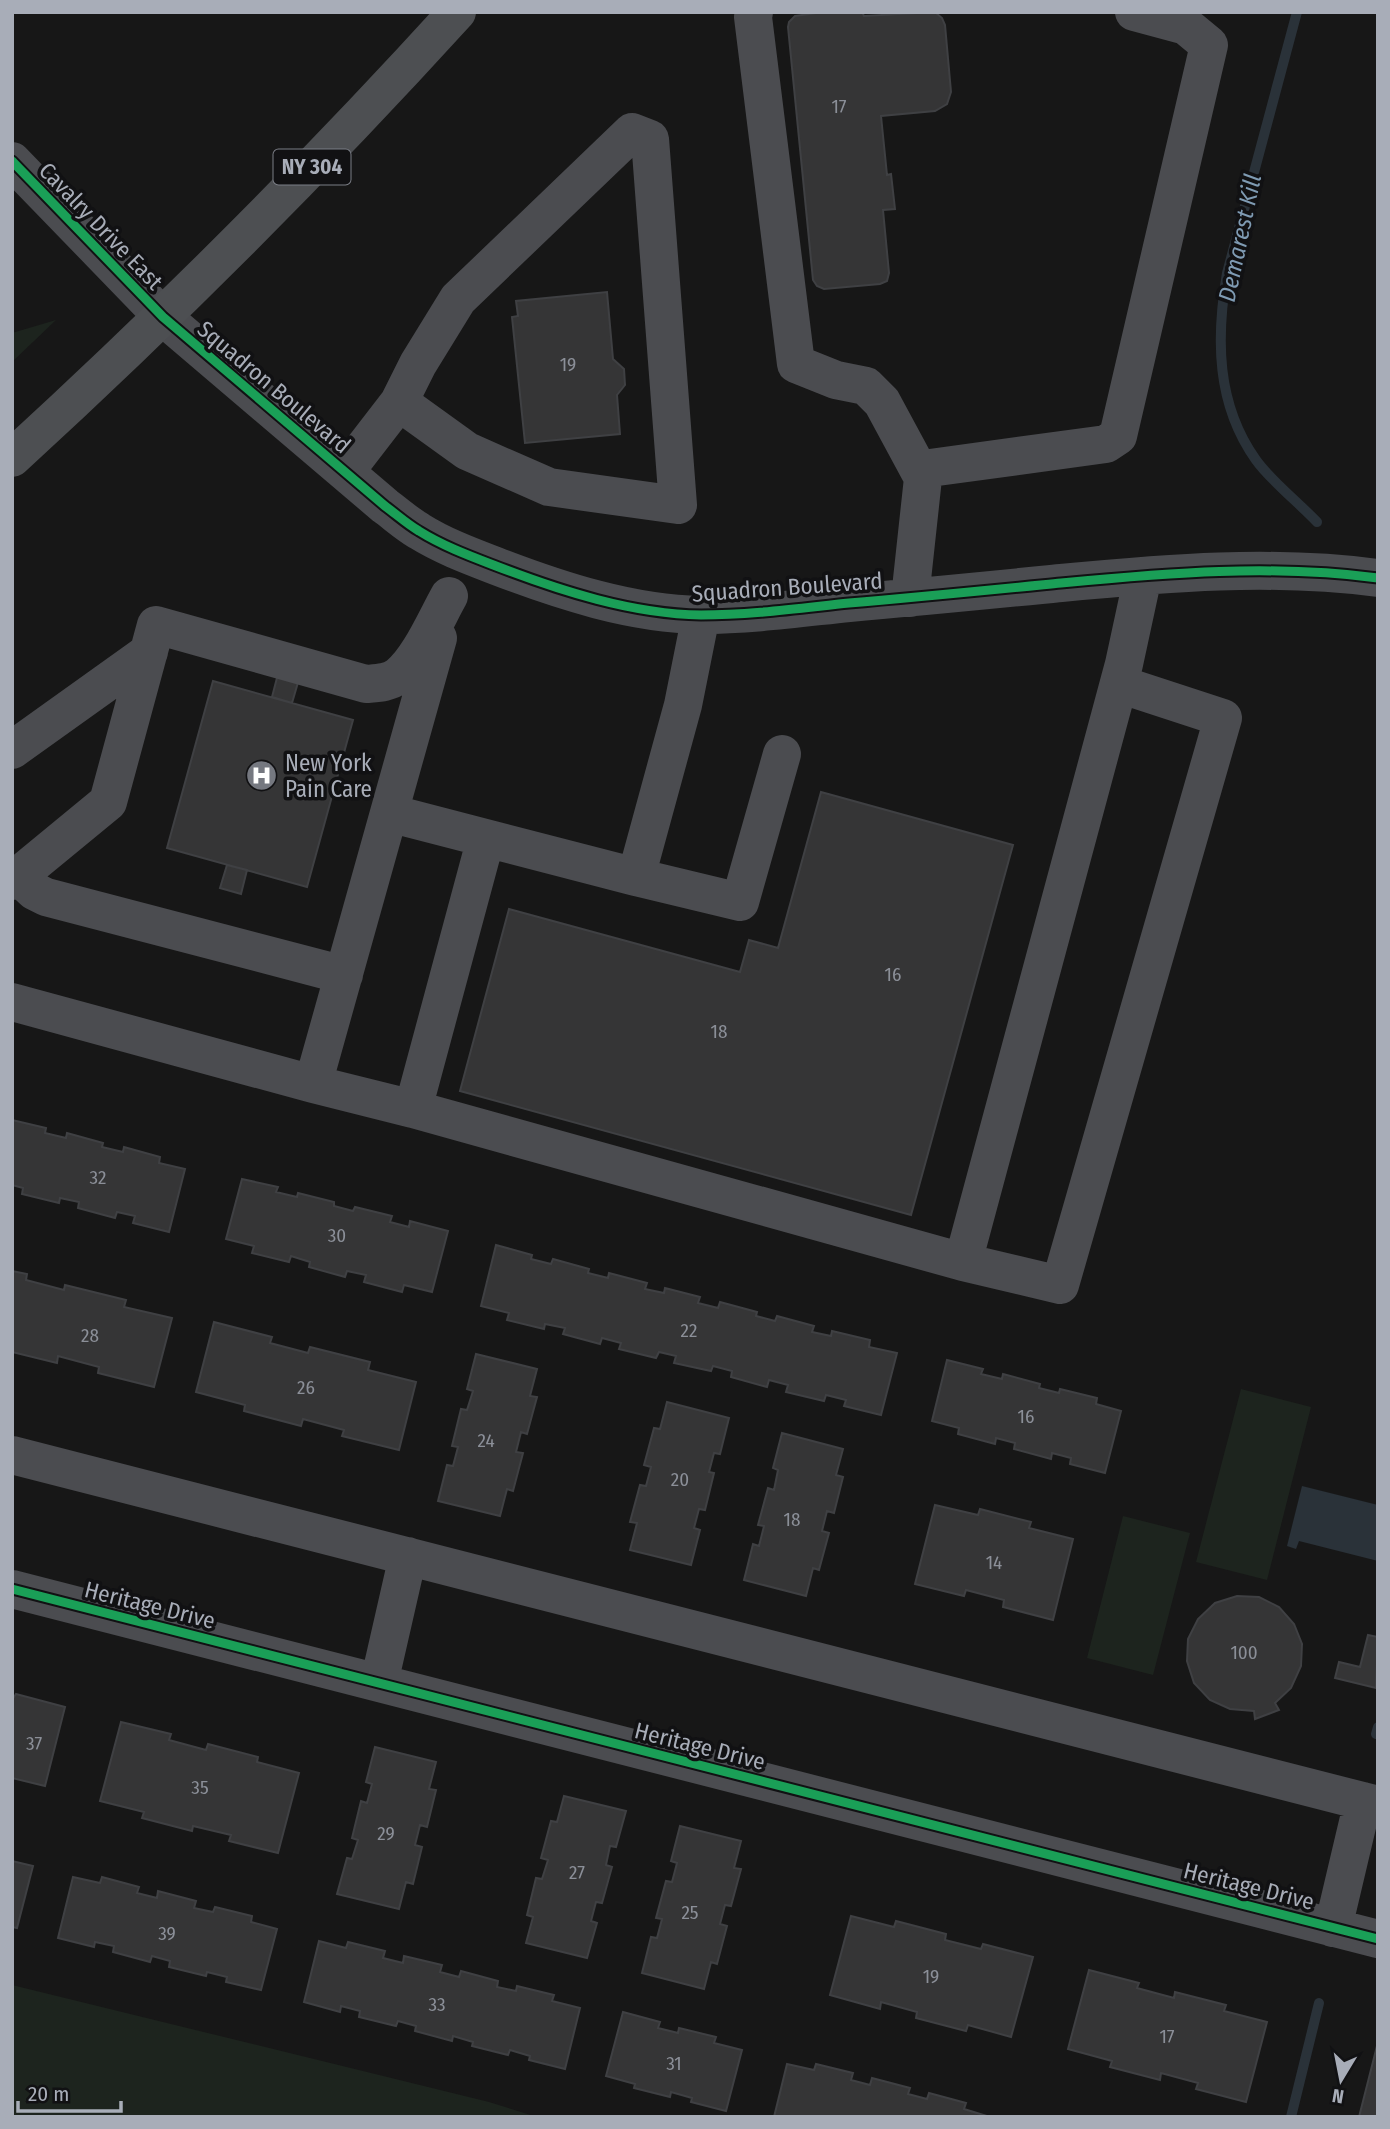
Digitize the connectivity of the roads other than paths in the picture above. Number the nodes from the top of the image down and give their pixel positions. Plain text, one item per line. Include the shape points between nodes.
1 (457, 12) edge
2 (754, 12) edge
3 (1134, 12) edge
4 (12, 161) edge
5 (163, 317) junction
6 (399, 402) junction
7 (12, 458) edge
8 (345, 472) junction
9 (923, 478) junction
10 (463, 554) junction
11 (1143, 576) junction
12 (1378, 578) edge
13 (449, 596) junction
14 (910, 598) junction
15 (701, 615) junction
16 (153, 639) junction
17 (1119, 684) junction
18 (12, 750) edge
19 (782, 754) dead end
20 (389, 813) junction
21 (486, 838) junction
22 (636, 877) junction
23 (15, 879) edge
24 (344, 975) junction
25 (12, 1002) edge
26 (313, 1084) junction
27 (414, 1109) junction
28 (963, 1262) junction
29 (12, 1455) edge
30 (408, 1556) junction
31 (12, 1589) edge
32 (379, 1683) junction
33 (1370, 1803) edge
34 (1333, 1928) junction
35 (1378, 1939) edge

1 - 5 main road, NY 304
2 - 9 street via 796,364 866,386 882,402
3 - 9 street via 1186,26 1209,46 1118,436 1107,444 930,468
4 - 5 street, Cavalry Drive East
5 - 7 main road, NY 304
5 - 8 street, Squadron Boulevard
6 - 6 street via 467,451 549,487 678,505 650,139 632,132 458,299
6 - 8 street
8 - 10 street, Squadron Boulevard via 419,531
9 - 14 street
10 - 13 street
10 - 15 street, Squadron Boulevard via 612,603
11 - 12 street, Squadron Boulevard via 1273,570
11 - 14 street, Squadron Boulevard
11 - 17 street
13 - 16 street via 412,661 384,683 366,684
13 - 20 street
14 - 15 street, Squadron Boulevard
15 - 22 street via 683,705
16 - 18 street
16 - 23 street via 108,802
17 - 28 street
17 - 28 street via 1223,718 1060,1285
19 - 22 street via 740,902
20 - 21 street
20 - 24 street
21 - 22 street
21 - 27 street
23 - 24 street via 46,897
24 - 26 street
25 - 26 street
26 - 27 street
27 - 28 street
29 - 30 street
30 - 32 street
30 - 33 street
31 - 32 street, Heritage Drive
32 - 34 street, Heritage Drive
33 - 34 street
34 - 35 street, Heritage Drive

